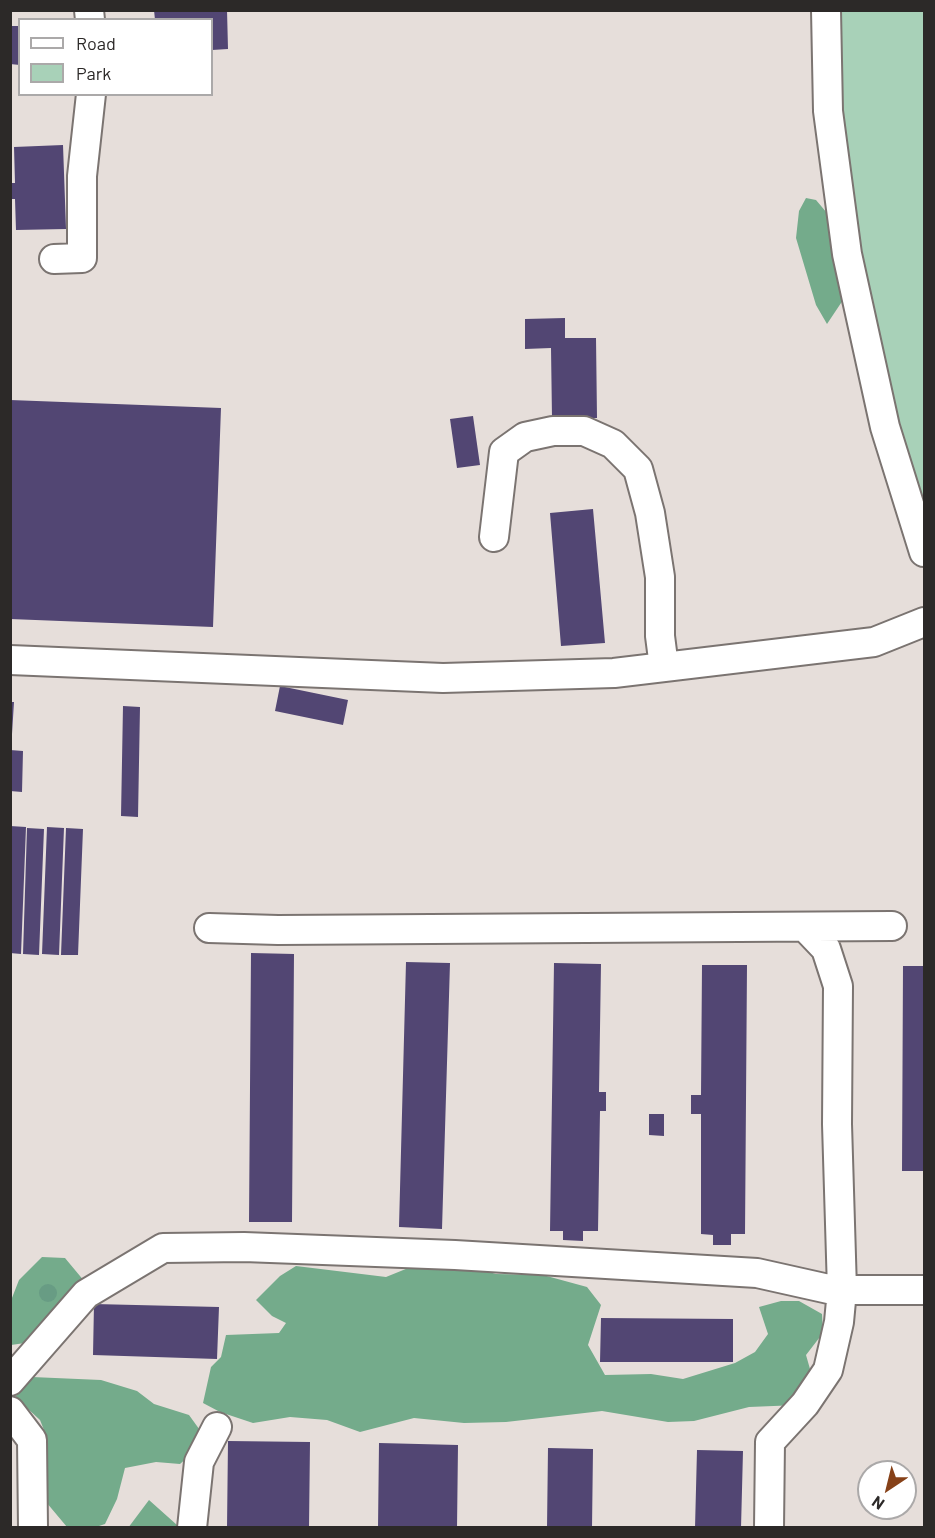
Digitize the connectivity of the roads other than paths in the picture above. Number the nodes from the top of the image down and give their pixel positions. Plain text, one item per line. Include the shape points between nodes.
1 (826, 10) edge
2 (91, 96) edge
3 (54, 259) dead end
4 (494, 537) dead end
5 (924, 552) edge
6 (924, 622) edge
7 (10, 660) edge
8 (663, 667) junction
9 (891, 926) dead end
10 (806, 927) junction
11 (209, 928) dead end
12 (842, 1290) junction
13 (924, 1290) edge
14 (10, 1381) edge
15 (10, 1411) edge
16 (217, 1427) dead end
17 (33, 1527) edge
18 (192, 1527) edge
19 (770, 1527) edge

1 - 5 street via 828,111 848,254 885,427
2 - 3 street via 82,176 82,258
4 - 8 street via 504,452 525,437 554,430 584,431 613,444 638,469 650,513 660,577
6 - 8 street via 874,642
7 - 8 street via 443,678 614,673
9 - 10 street
10 - 11 street
10 - 12 street via 826,949 838,986
12 - 13 street
12 - 14 street via 757,1273 455,1255 163,1248 86,1294
12 - 19 street via 828,1370 805,1404 770,1442
15 - 17 street via 32,1440
16 - 18 street via 199,1462

